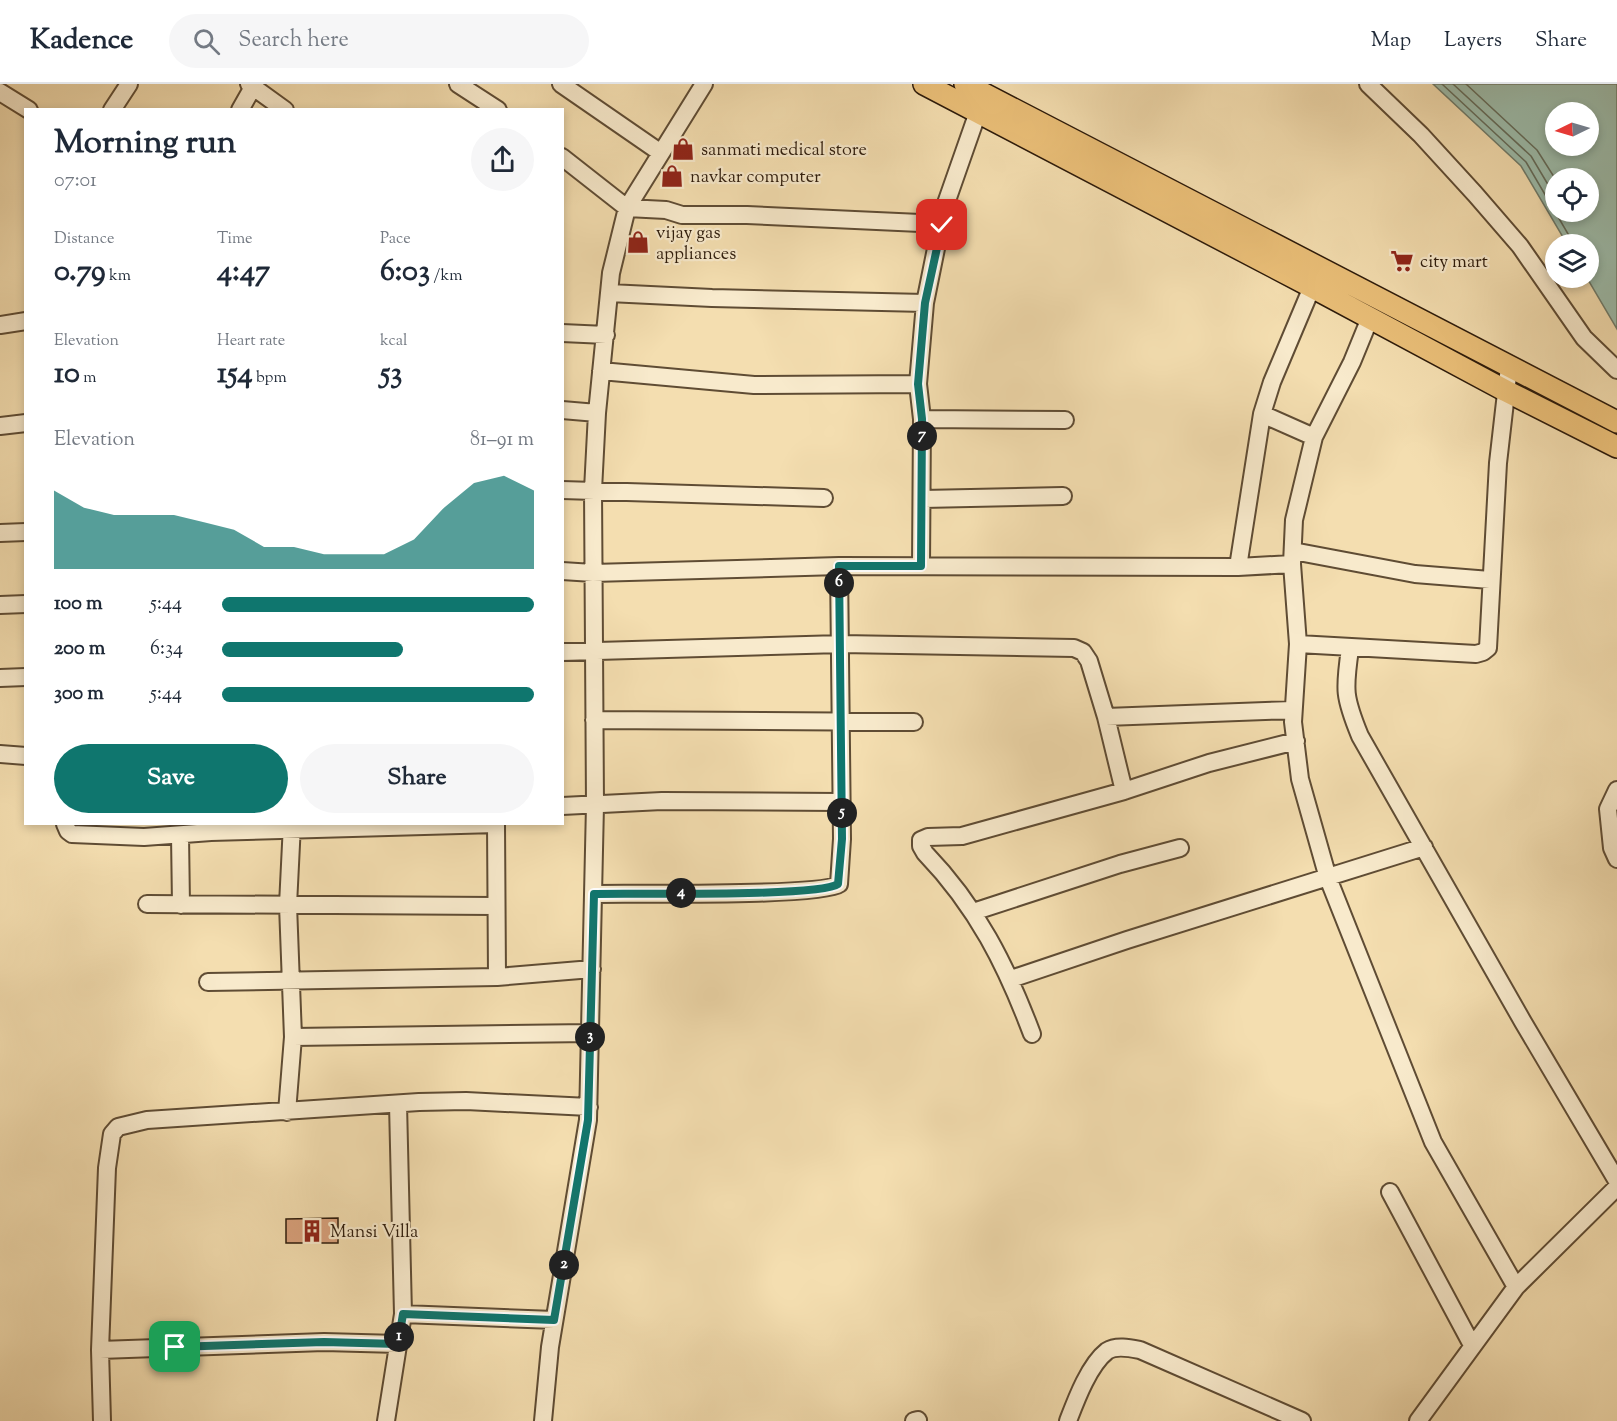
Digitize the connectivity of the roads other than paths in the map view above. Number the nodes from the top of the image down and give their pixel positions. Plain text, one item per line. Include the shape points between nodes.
1 (129, 84) edge
2 (458, 84) edge
3 (561, 84) edge
4 (704, 84) edge
5 (924, 84) edge
6 (965, 84) edge
7 (1368, 84) edge
8 (251, 86) edge
9 (0, 92) edge
10 (26, 108) edge
11 (113, 108) edge
12 (241, 108) edge
13 (282, 108) edge
14 (495, 108) edge
15 (978, 112) junction
16 (661, 153) junction
17 (564, 159) edge
18 (627, 208) junction
19 (942, 224) junction
20 (1312, 287) junction
21 (609, 293) junction
22 (925, 303) junction
23 (1370, 318) junction
24 (24, 321) edge
25 (0, 325) edge
26 (564, 333) edge
27 (606, 335) junction
28 (1509, 367) junction
29 (1617, 370) edge
30 (601, 371) junction
31 (918, 384) junction
32 (1506, 391) junction
33 (564, 410) edge
34 (597, 413) junction
35 (1262, 414) junction
36 (922, 419) junction
37 (1065, 420) dead end
38 (24, 423) edge
39 (1617, 423) edge
40 (0, 426) edge
41 (1314, 437) junction
42 (1617, 447) edge
43 (564, 490) edge
44 (593, 490) junction
45 (1063, 496) dead end
46 (824, 498) dead end
47 (923, 499) junction
48 (24, 532) edge
49 (0, 533) edge
50 (1293, 557) junction
51 (839, 566) junction
52 (921, 566) junction
53 (1238, 567) junction
54 (564, 571) edge
55 (593, 573) junction
56 (1490, 580) junction
57 (24, 604) edge
58 (0, 605) edge
59 (841, 644) junction
60 (1298, 644) junction
61 (1350, 648) junction
62 (564, 652) edge
63 (593, 652) junction
64 (24, 677) edge
65 (0, 678) edge
66 (1293, 710) junction
67 (1106, 717) junction
68 (594, 720) junction
69 (842, 722) junction
70 (914, 722) dead end
71 (1296, 741) junction
72 (0, 754) edge
73 (24, 756) edge
74 (1124, 790) junction
75 (1617, 790) edge
76 (841, 802) junction
77 (595, 805) junction
78 (564, 806) edge
79 (1612, 809) edge
80 (66, 825) edge
81 (428, 825) edge
82 (496, 825) edge
83 (292, 827) edge
84 (180, 835) junction
85 (1424, 847) junction
86 (1180, 848) dead end
87 (1617, 860) edge
88 (1328, 878) junction
89 (594, 894) junction
90 (147, 904) dead end
91 (181, 905) junction
92 (288, 905) junction
93 (495, 906) junction
94 (973, 912) junction
95 (592, 969) junction
96 (497, 977) junction
97 (1011, 979) junction
98 (208, 982) dead end
99 (291, 982) junction
100 (590, 1034) junction
101 (1032, 1034) dead end
102 (293, 1037) junction
103 (398, 1104) junction
104 (589, 1107) junction
105 (287, 1112) junction
106 (1617, 1181) edge
107 (1617, 1188) edge
108 (1390, 1192) dead end
109 (1516, 1287) junction
110 (403, 1314) junction
111 (554, 1320) junction
112 (398, 1344) junction
113 (1472, 1345) junction
114 (100, 1350) junction
115 (102, 1421) edge
116 (386, 1421) edge
117 (543, 1421) edge
118 (1068, 1421) edge
119 (1302, 1421) edge
120 (1418, 1421) edge

1 - 11 street
2 - 14 street
3 - 16 street
4 - 16 street
5 - 15 main road
6 - 28 main road
7 - 29 street via 1476,194 1520,246 1584,338
8 - 12 street
8 - 13 street
9 - 10 street
15 - 19 street
15 - 20 main road
16 - 18 street
17 - 18 street
18 - 19 street via 682,215
18 - 21 street
19 - 22 street
20 - 23 main road
20 - 35 street
21 - 22 street
21 - 27 street
22 - 31 street
23 - 32 main road
23 - 41 street
24 - 25 street
26 - 27 street
27 - 30 street
28 - 32 street
28 - 39 main road
30 - 31 street via 754,385
30 - 34 street
31 - 36 street
32 - 42 main road
32 - 56 street
33 - 34 street
34 - 44 street
35 - 41 street
35 - 53 street
36 - 37 street
36 - 47 street
38 - 40 street
41 - 50 street via 1294,520
43 - 44 street
44 - 46 street
44 - 55 street
45 - 47 street
47 - 52 street
48 - 49 street
50 - 53 street
50 - 56 street
50 - 60 street
51 - 52 street
51 - 55 street
51 - 59 street
52 - 53 street
54 - 55 street
55 - 63 street
56 - 61 street via 1490,636 1483,652
57 - 58 street
59 - 63 street
59 - 67 street via 1074,648 1089,661
59 - 69 street
60 - 61 street
60 - 66 street
61 - 85 street via 1345,682 1347,705 1360,736
62 - 63 street
63 - 68 street
64 - 65 street
66 - 67 street
66 - 71 street
67 - 74 street
68 - 69 street
68 - 77 street
69 - 70 street
69 - 76 street
71 - 74 street
71 - 88 street via 1300,779
72 - 73 street
74 - 94 street via 962,836 921,840 925,853
75 - 79 street
76 - 77 street via 662,801
76 - 89 street via 841,871 833,888
77 - 78 street
77 - 89 street
79 - 87 street via 1612,848
80 - 84 street via 72,834 91,837
81 - 83 street
82 - 93 street
83 - 84 street
83 - 92 street
84 - 91 street
85 - 88 street
85 - 106 street
86 - 94 street
88 - 97 street
88 - 109 street via 1432,1142
89 - 95 street
90 - 91 street
91 - 92 street
92 - 93 street
92 - 99 street
93 - 96 street
94 - 97 street
95 - 96 street
95 - 100 street
96 - 99 street
97 - 101 street
98 - 99 street
99 - 102 street
100 - 102 street
100 - 104 street
102 - 105 street
103 - 104 street via 466,1101
103 - 105 street
103 - 110 street
104 - 111 street
105 - 114 street via 147,1120 117,1127 112,1134 107,1168
107 - 109 street
108 - 113 street
109 - 113 street
110 - 111 street
110 - 112 street
111 - 117 street
112 - 114 street via 324,1342
112 - 116 street
113 - 120 street
114 - 115 street
118 - 119 street via 1080,1390 1107,1352 1128,1348

